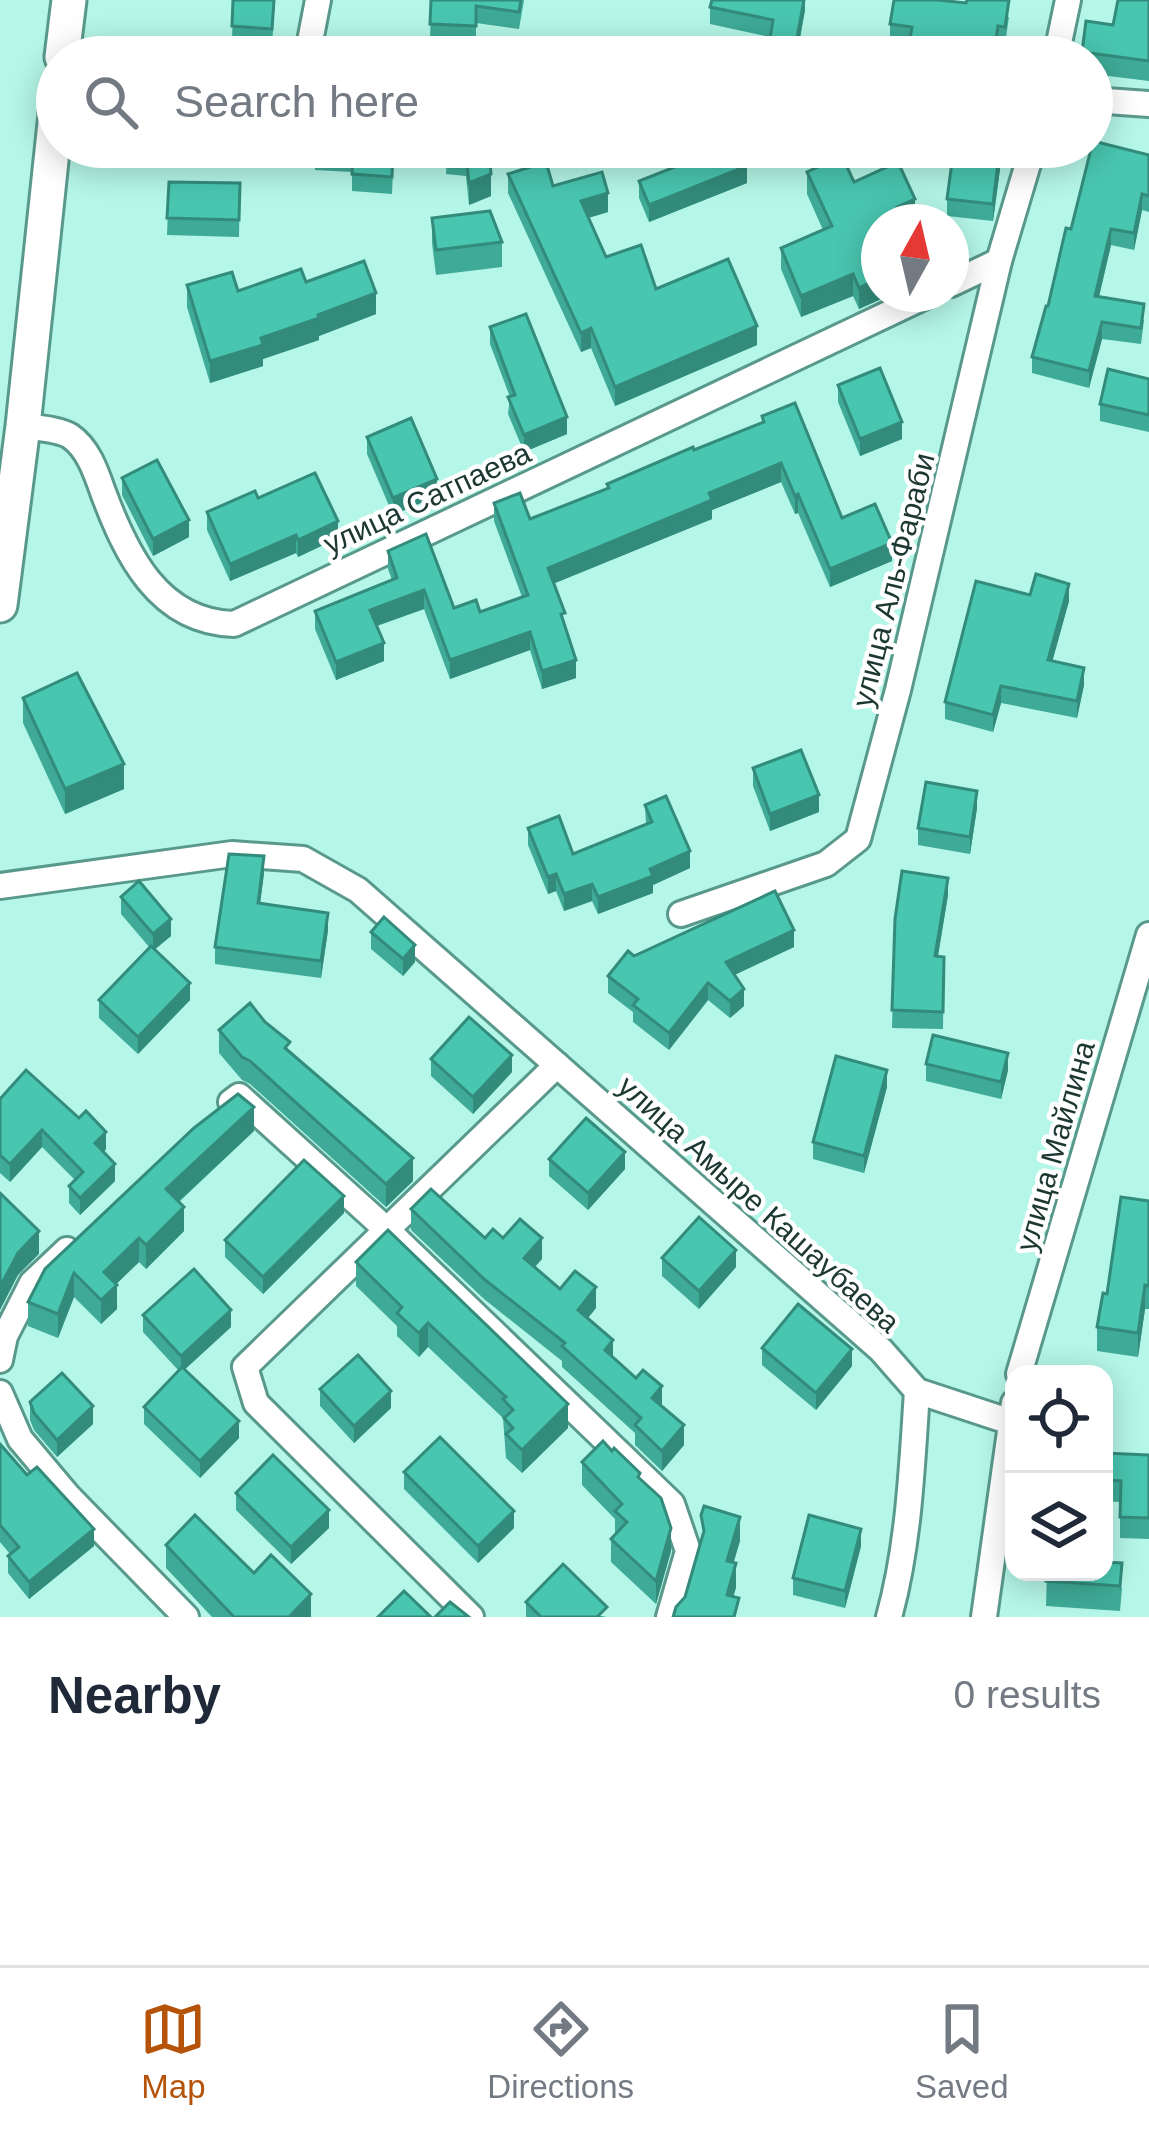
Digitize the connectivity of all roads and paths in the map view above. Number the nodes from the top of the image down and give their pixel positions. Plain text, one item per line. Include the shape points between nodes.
1 (69, 0) edge
2 (318, 0) edge
3 (1068, 0) edge
4 (64, 36) edge
5 (311, 36) edge
6 (1060, 36) edge
7 (1113, 101) edge
8 (1149, 104) edge
9 (50, 168) edge
10 (1027, 168) edge
11 (999, 261) junction
12 (969, 275) edge
13 (892, 312) edge
14 (23, 426) junction
15 (0, 605) edge
16 (0, 886) edge
17 (681, 914) dead end
18 (1149, 935) edge
19 (557, 1065) junction
20 (229, 1103) edge
21 (386, 1229) junction
22 (83, 1235) edge
23 (0, 1360) edge
24 (1022, 1365) edge
25 (917, 1391) junction
26 (0, 1394) edge
27 (1005, 1411) edge
28 (1005, 1469) edge
29 (186, 1617) edge
30 (471, 1617) edge
31 (669, 1617) edge
32 (889, 1617) edge
33 (984, 1617) edge

1 - 4 street
2 - 5 street
3 - 6 street
7 - 8 street
9 - 14 street
10 - 11 street, улица Аль-Фараби
11 - 12 street
11 - 17 street, улица Аль-Фараби via 858,839 826,864
13 - 14 street, улица Сатпаева via 234,624 191,616 157,592 118,531 94,464 68,435
14 - 15 street
16 - 19 street, улица Амыре Кашаубаева via 232,854 303,859 358,890
18 - 24 street, улица Майлина
19 - 21 street
19 - 25 street, улица Амыре Кашаубаева
20 - 21 street
21 - 30 street via 245,1366 256,1403
21 - 31 street via 672,1504 688,1551
22 - 23 street via 32,1283
25 - 27 street, улица Амыре Кашаубаева
25 - 32 street
26 - 29 street via 20,1439
28 - 33 street

